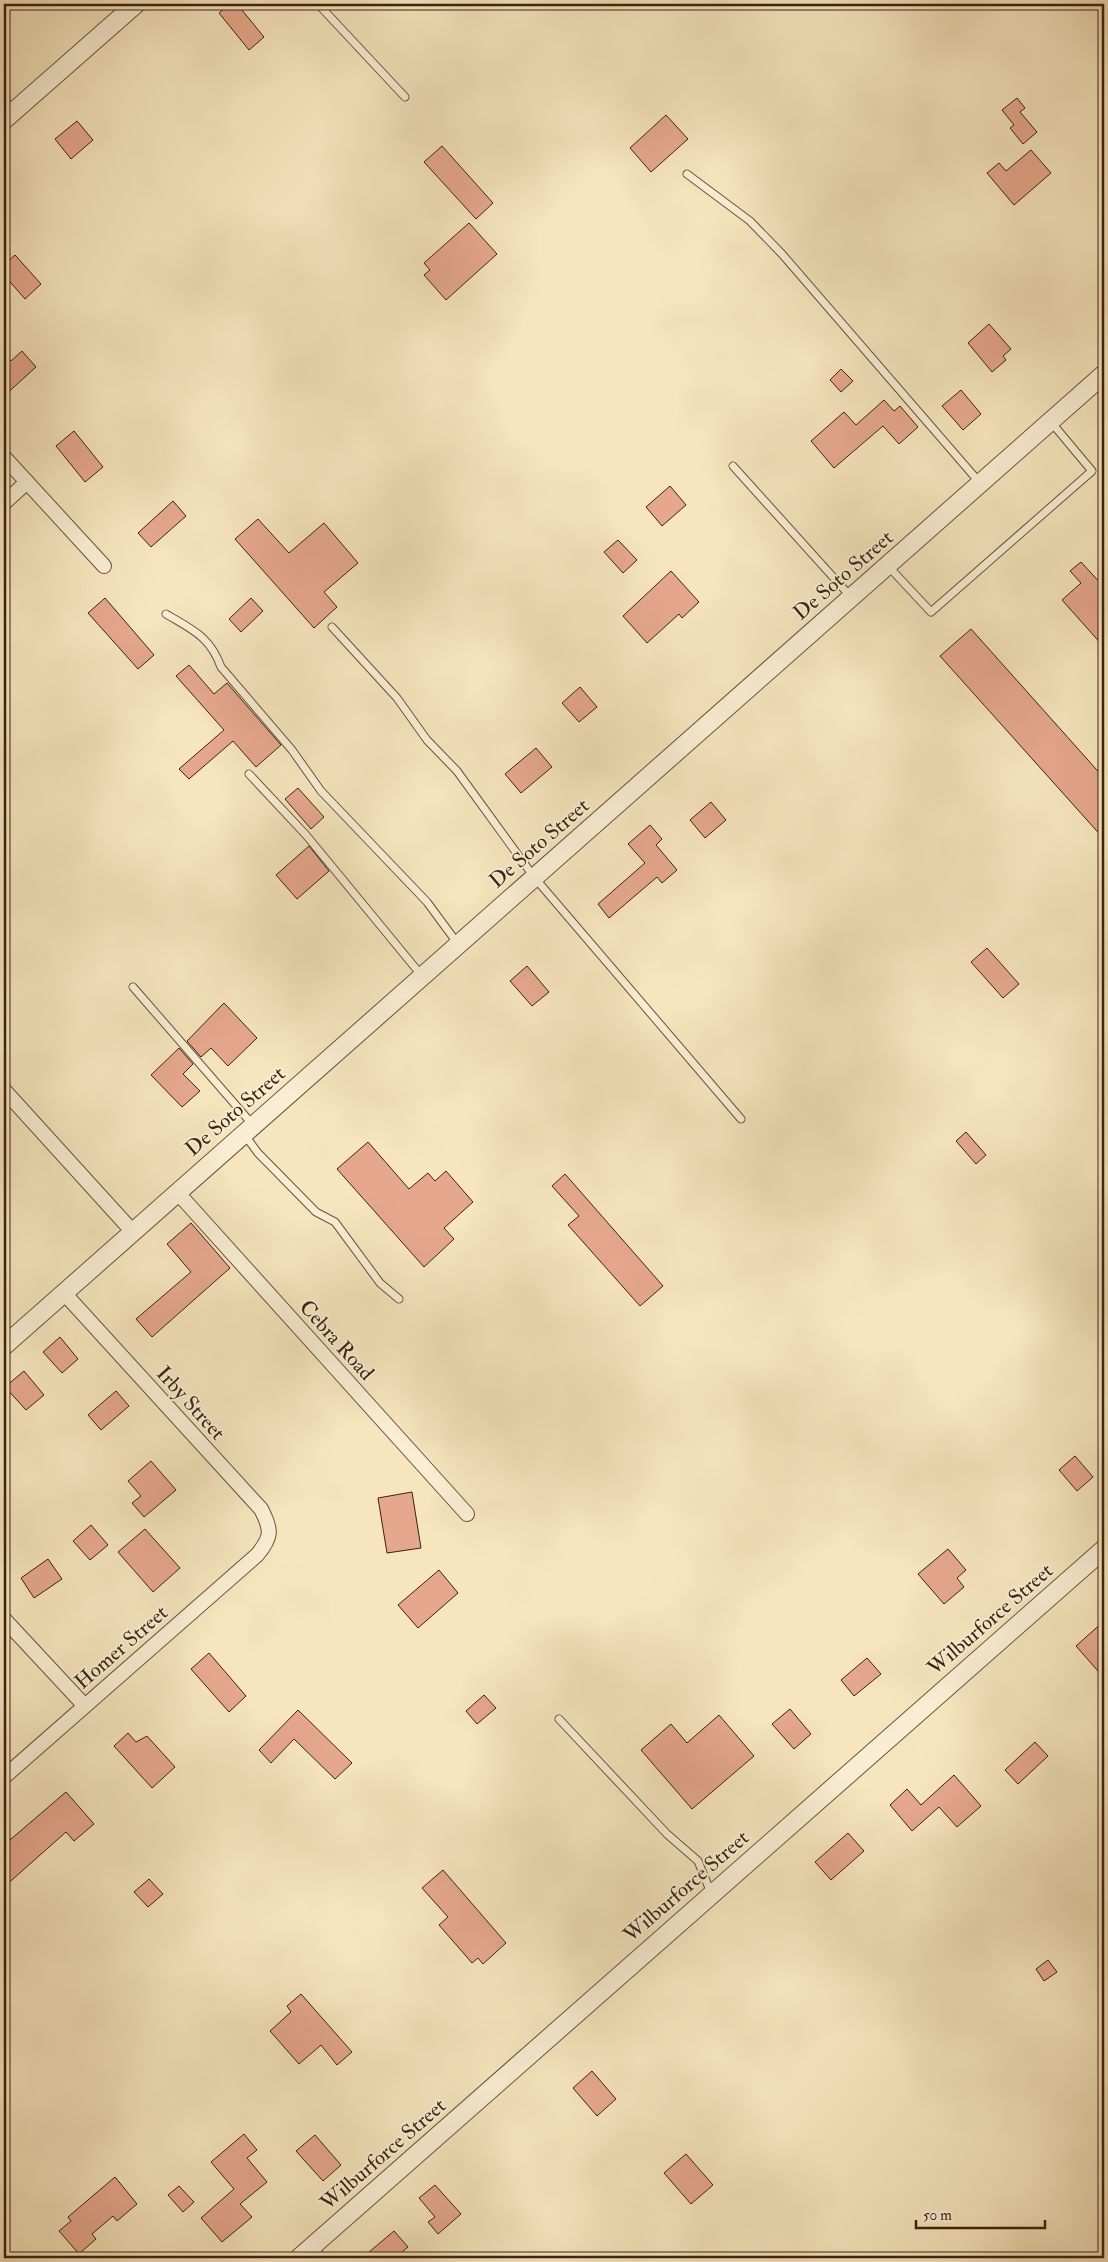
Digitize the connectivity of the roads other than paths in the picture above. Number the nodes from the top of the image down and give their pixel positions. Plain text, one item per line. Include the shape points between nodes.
1 (136, 4) edge
2 (318, 4) edge
3 (405, 97) dead end
4 (4, 120) edge
5 (687, 174) dead end
6 (1104, 374) edge
7 (1050, 421) junction
8 (4, 457) edge
9 (733, 466) dead end
10 (27, 482) junction
11 (980, 484) junction
12 (4, 502) edge
13 (888, 565) junction
14 (104, 566) dead end
15 (851, 597) junction
16 (166, 614) dead end
17 (332, 627) dead end
18 (249, 774) dead end
19 (534, 877) junction
20 (458, 944) junction
21 (422, 976) junction
22 (133, 987) dead end
23 (4, 1090) edge
24 (741, 1119) dead end
25 (248, 1129) junction
26 (177, 1192) junction
27 (133, 1232) junction
28 (64, 1293) junction
29 (399, 1299) dead end
30 (4, 1346) edge
31 (467, 1514) dead end
32 (263, 1547) joint
33 (1104, 1549) edge
34 (4, 1618) edge
35 (84, 1705) junction
36 (559, 1719) dead end
37 (4, 1776) edge
38 (711, 1894) junction
39 (309, 2255) edge

1 - 4 street
2 - 3 lane
5 - 11 lane via 750,221 782,254
6 - 7 street, De Soto Street
7 - 11 street, De Soto Street
7 - 13 lane via 1092,471 931,612
8 - 10 street
9 - 15 lane
10 - 12 street
10 - 14 street
11 - 13 street, De Soto Street
13 - 15 street, De Soto Street
15 - 19 street, De Soto Street
16 - 20 lane via 202,636 217,656 220,667 292,750 321,791 427,902
17 - 19 lane via 397,698 428,740 457,771
18 - 21 lane via 311,841
19 - 20 street, De Soto Street
19 - 24 lane
20 - 21 street, De Soto Street
21 - 25 street, De Soto Street
22 - 25 lane
23 - 27 street
25 - 26 street, De Soto Street
25 - 29 lane via 258,1153 316,1212 335,1222 380,1283
26 - 27 street, De Soto Street
26 - 31 street, Cebra Road
27 - 28 street, De Soto Street
28 - 30 street, De Soto Street
28 - 32 street, Irby Street via 261,1510 270,1534
32 - 35 street, Homer Street
33 - 38 street, Wilburforce Street
34 - 35 street
35 - 37 street, Homer Street
36 - 38 lane via 666,1834 698,1861
38 - 39 street, Wilburforce Street

